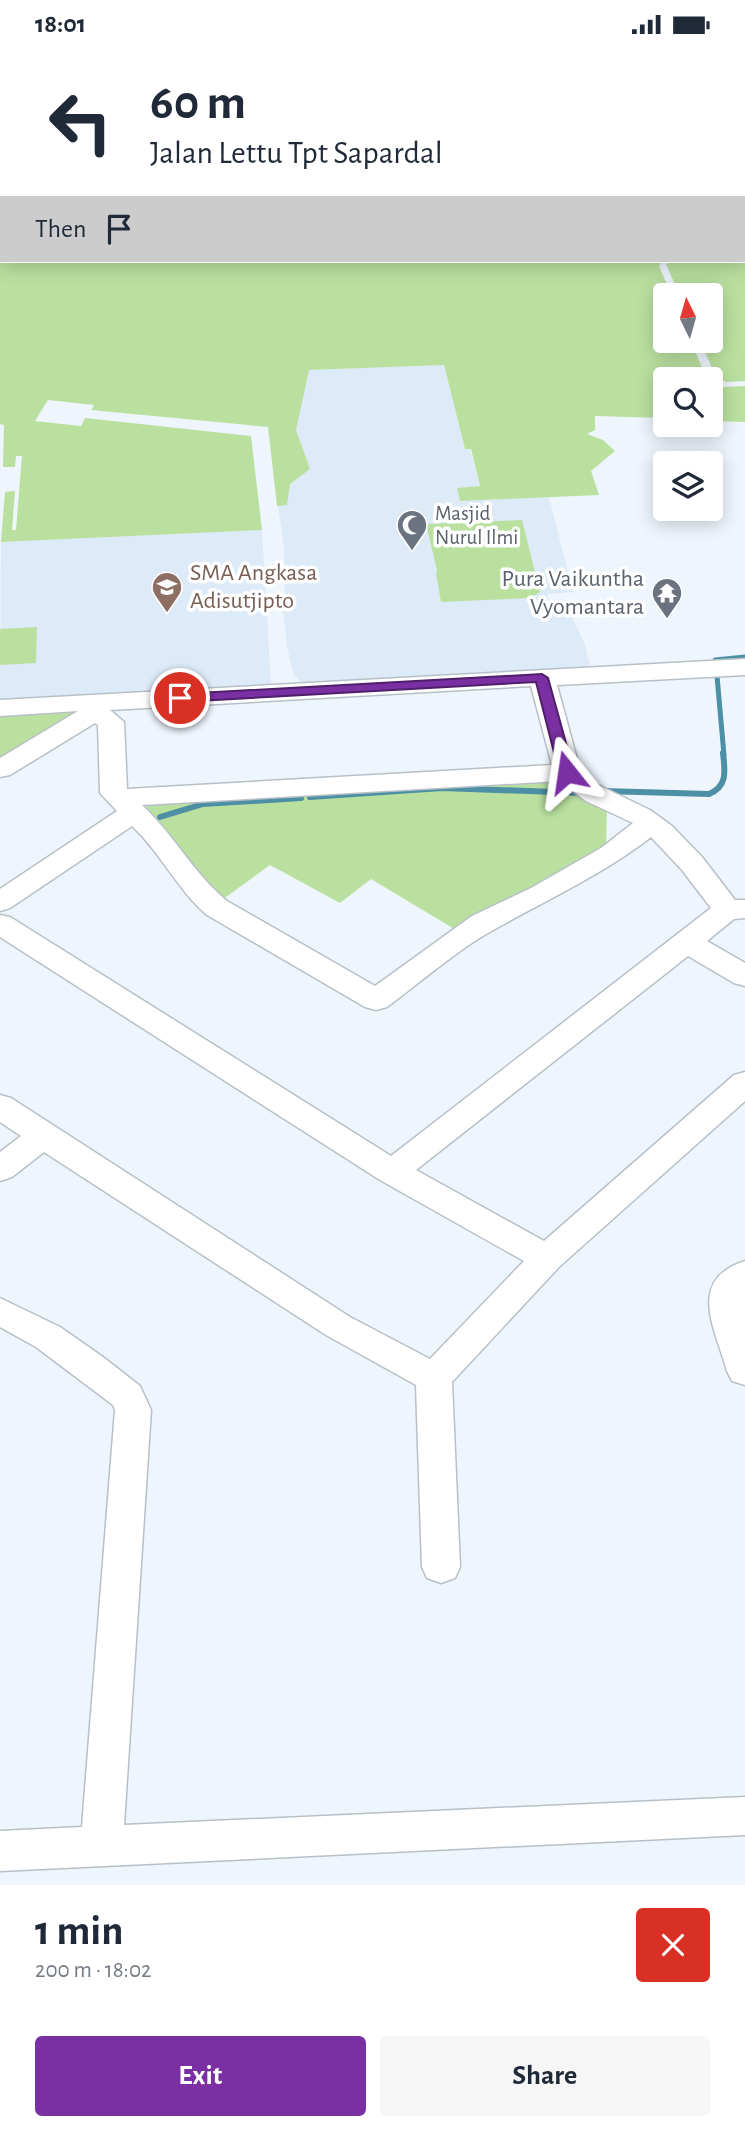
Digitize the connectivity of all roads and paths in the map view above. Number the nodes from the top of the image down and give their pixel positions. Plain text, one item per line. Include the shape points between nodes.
1 (745, 667) edge
2 (542, 678) junction
3 (96, 707) junction
4 (0, 708) edge
5 (0, 769) edge
6 (567, 772) junction
7 (126, 804) junction
8 (651, 823) junction
9 (0, 902) edge
10 (736, 909) edge
11 (0, 924) edge
12 (685, 941) junction
13 (745, 976) edge
14 (745, 1083) edge
15 (0, 1106) edge
16 (43, 1136) junction
17 (0, 1169) edge
18 (392, 1172) junction
19 (547, 1258) junction
20 (745, 1274) edge
21 (0, 1311) edge
22 (745, 1371) edge
23 (435, 1378) junction
24 (441, 1566) dead end
25 (745, 1816) edge
26 (102, 1844) junction
27 (0, 1851) edge

1 - 2 street
2 - 3 street
2 - 6 street
3 - 4 street
3 - 5 street
3 - 7 street via 111,722 112,789
6 - 7 street
6 - 8 street via 589,792
7 - 8 street via 153,829 207,900 376,1000 482,923 599,860
7 - 9 street
8 - 10 street
10 - 12 street
11 - 18 street
12 - 13 street
12 - 18 street
14 - 19 street
15 - 16 street
16 - 17 street
16 - 23 street via 338,1326
18 - 19 street
19 - 23 street
20 - 22 street via 726,1289 726,1303
21 - 26 street via 48,1336 90,1367 127,1396 133,1410
23 - 24 street
25 - 26 street
26 - 27 street

